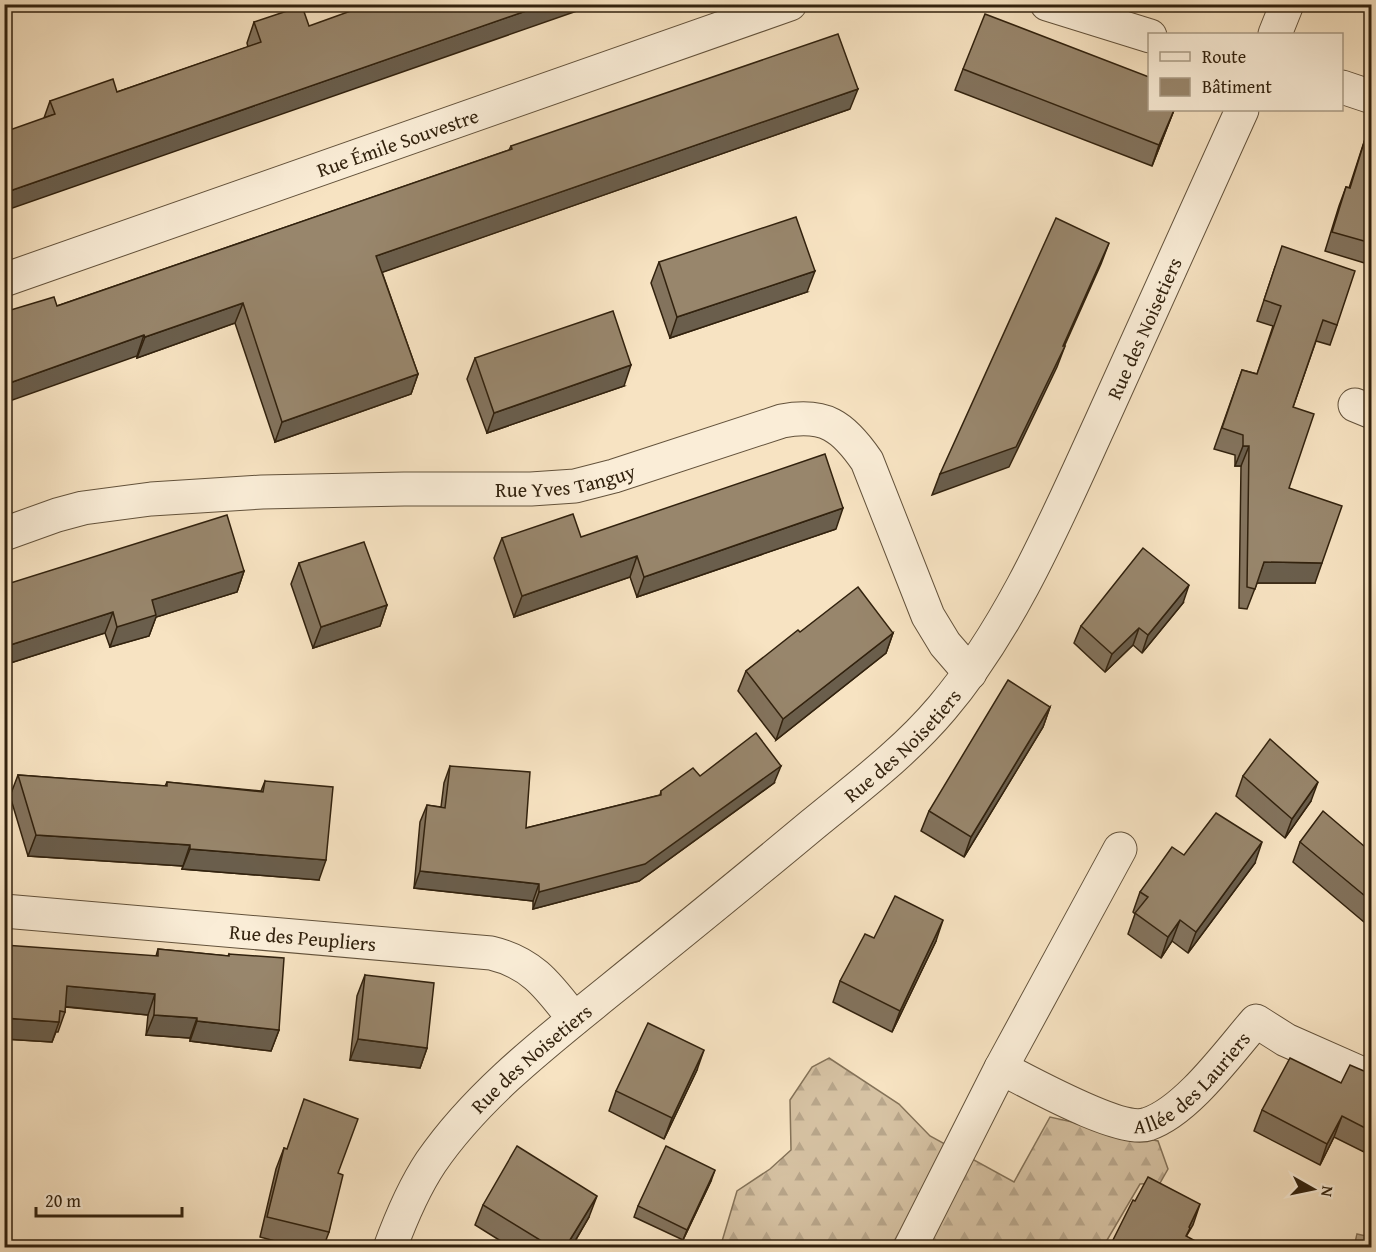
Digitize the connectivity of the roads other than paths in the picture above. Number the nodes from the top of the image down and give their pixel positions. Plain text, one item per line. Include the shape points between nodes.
1 (790, 4) edge
2 (1047, 4) edge
3 (1287, 4) edge
4 (1275, 33) edge
5 (1148, 36) edge
6 (1343, 88) edge
7 (1371, 97) edge
8 (1242, 111) edge
9 (4, 280) edge
10 (4, 534) edge
11 (970, 673) junction
12 (1120, 849) dead end
13 (4, 911) edge
14 (574, 1019) junction
15 (1001, 1068) junction
16 (1371, 1078) edge
17 (390, 1248) edge
18 (910, 1248) edge

1 - 9 street, Rue Émile Souvestre
2 - 5 street
3 - 4 street
6 - 7 street
8 - 11 street, Rue des Noisetiers via 1067,497 1000,627
10 - 11 street, Rue Yves Tanguy via 83,508 191,495 575,486 782,421 817,419 842,430 867,461 928,616
11 - 14 street, Rue des Noisetiers via 941,710 853,791
12 - 15 street
13 - 14 street, Rue des Peupliers via 490,953 522,964 546,984
14 - 17 street, Rue des Noisetiers via 459,1124 429,1165 405,1208
15 - 16 street, Allée des Lauriers via 1116,1122 1136,1126 1147,1125 1185,1100 1256,1021 1286,1040
15 - 18 street

